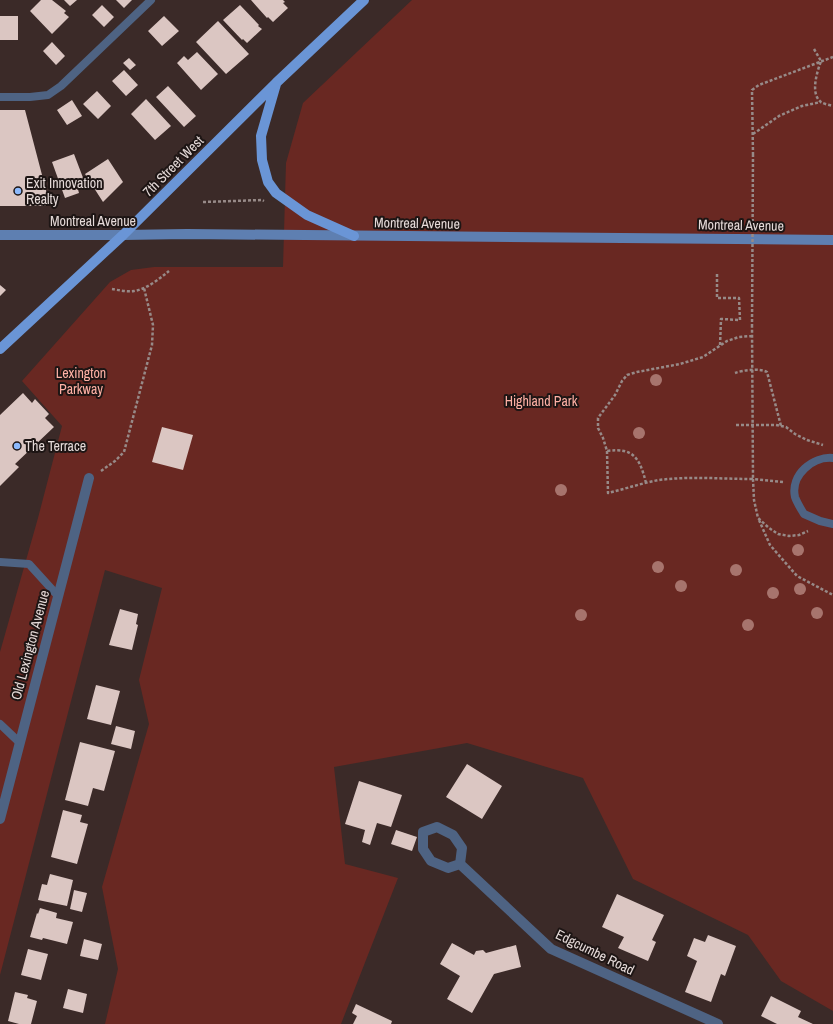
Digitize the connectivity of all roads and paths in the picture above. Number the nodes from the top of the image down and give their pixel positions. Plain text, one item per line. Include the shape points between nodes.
1 (151, 0) edge
2 (364, 0) edge
3 (814, 49) dead end
4 (833, 57) edge
5 (821, 61) junction
6 (276, 83) junction
7 (0, 97) edge
8 (821, 102) junction
9 (833, 106) edge
10 (753, 134) junction
11 (262, 200) dead end
12 (203, 202) dead end
13 (0, 235) edge
14 (123, 235) junction
15 (354, 236) junction
16 (833, 240) edge
17 (169, 271) dead end
18 (718, 274) dead end
19 (144, 288) junction
20 (112, 289) dead end
21 (752, 336) junction
22 (720, 346) junction
23 (0, 349) edge
24 (752, 370) junction
25 (736, 373) dead end
26 (736, 425) dead end
27 (752, 425) junction
28 (782, 426) junction
29 (827, 446) dead end
30 (607, 451) junction
31 (833, 458) edge
32 (89, 478) joint
33 (753, 479) junction
34 (646, 483) junction
35 (784, 488) dead end
36 (758, 518) junction
37 (833, 524) edge
38 (806, 529) dead end
39 (0, 562) edge
40 (833, 595) edge
41 (58, 596) junction
42 (0, 724) edge
43 (19, 742) junction
44 (0, 819) edge
45 (460, 864) junction
46 (718, 1024) edge

1 - 7 lane via 61,86 48,95
2 - 6 main road, 7th Street West
3 - 5 path
4 - 5 path
5 - 8 path via 815,87 816,96
5 - 10 path via 752,90
6 - 14 main road, 7th Street West
6 - 15 main road via 261,136 262,160 268,182 276,193 307,215
8 - 9 path
8 - 10 path via 802,106 779,116
10 - 21 path, bridge
11 - 12 path
13 - 14 main road, Montreal Avenue
14 - 15 main road, Montreal Avenue
14 - 23 main road, 7th Street West
15 - 16 main road, Montreal Avenue
17 - 19 path
18 - 22 path via 717,298 739,298 740,320 721,319
19 - 20 path via 133,292
19 - 32 path via 153,326 152,345 124,452
21 - 22 path via 739,337
21 - 24 path
22 - 30 path via 703,357 627,375 598,418 598,428
24 - 25 path
24 - 27 path
24 - 28 path via 767,372
26 - 27 path
27 - 28 path
27 - 33 path
28 - 29 path via 807,440
30 - 34 path via 627,451 638,459
30 - 34 path via 608,493
31 - 37 lane via 808,465 796,480 795,489 804,514
32 - 41 street, Old Lexington Avenue
33 - 34 path via 660,480
33 - 35 path via 783,482
33 - 36 path
36 - 38 path via 778,534 789,536 811,531
36 - 40 path via 770,545 797,576
39 - 41 lane via 29,564
41 - 43 street, Old Lexington Avenue
42 - 43 lane
43 - 44 street, Old Lexington Avenue
45 - 45 street via 448,868 431,861 423,849 423,832 437,827 453,835 462,848
45 - 46 street, Edgcumbe Road via 550,949

